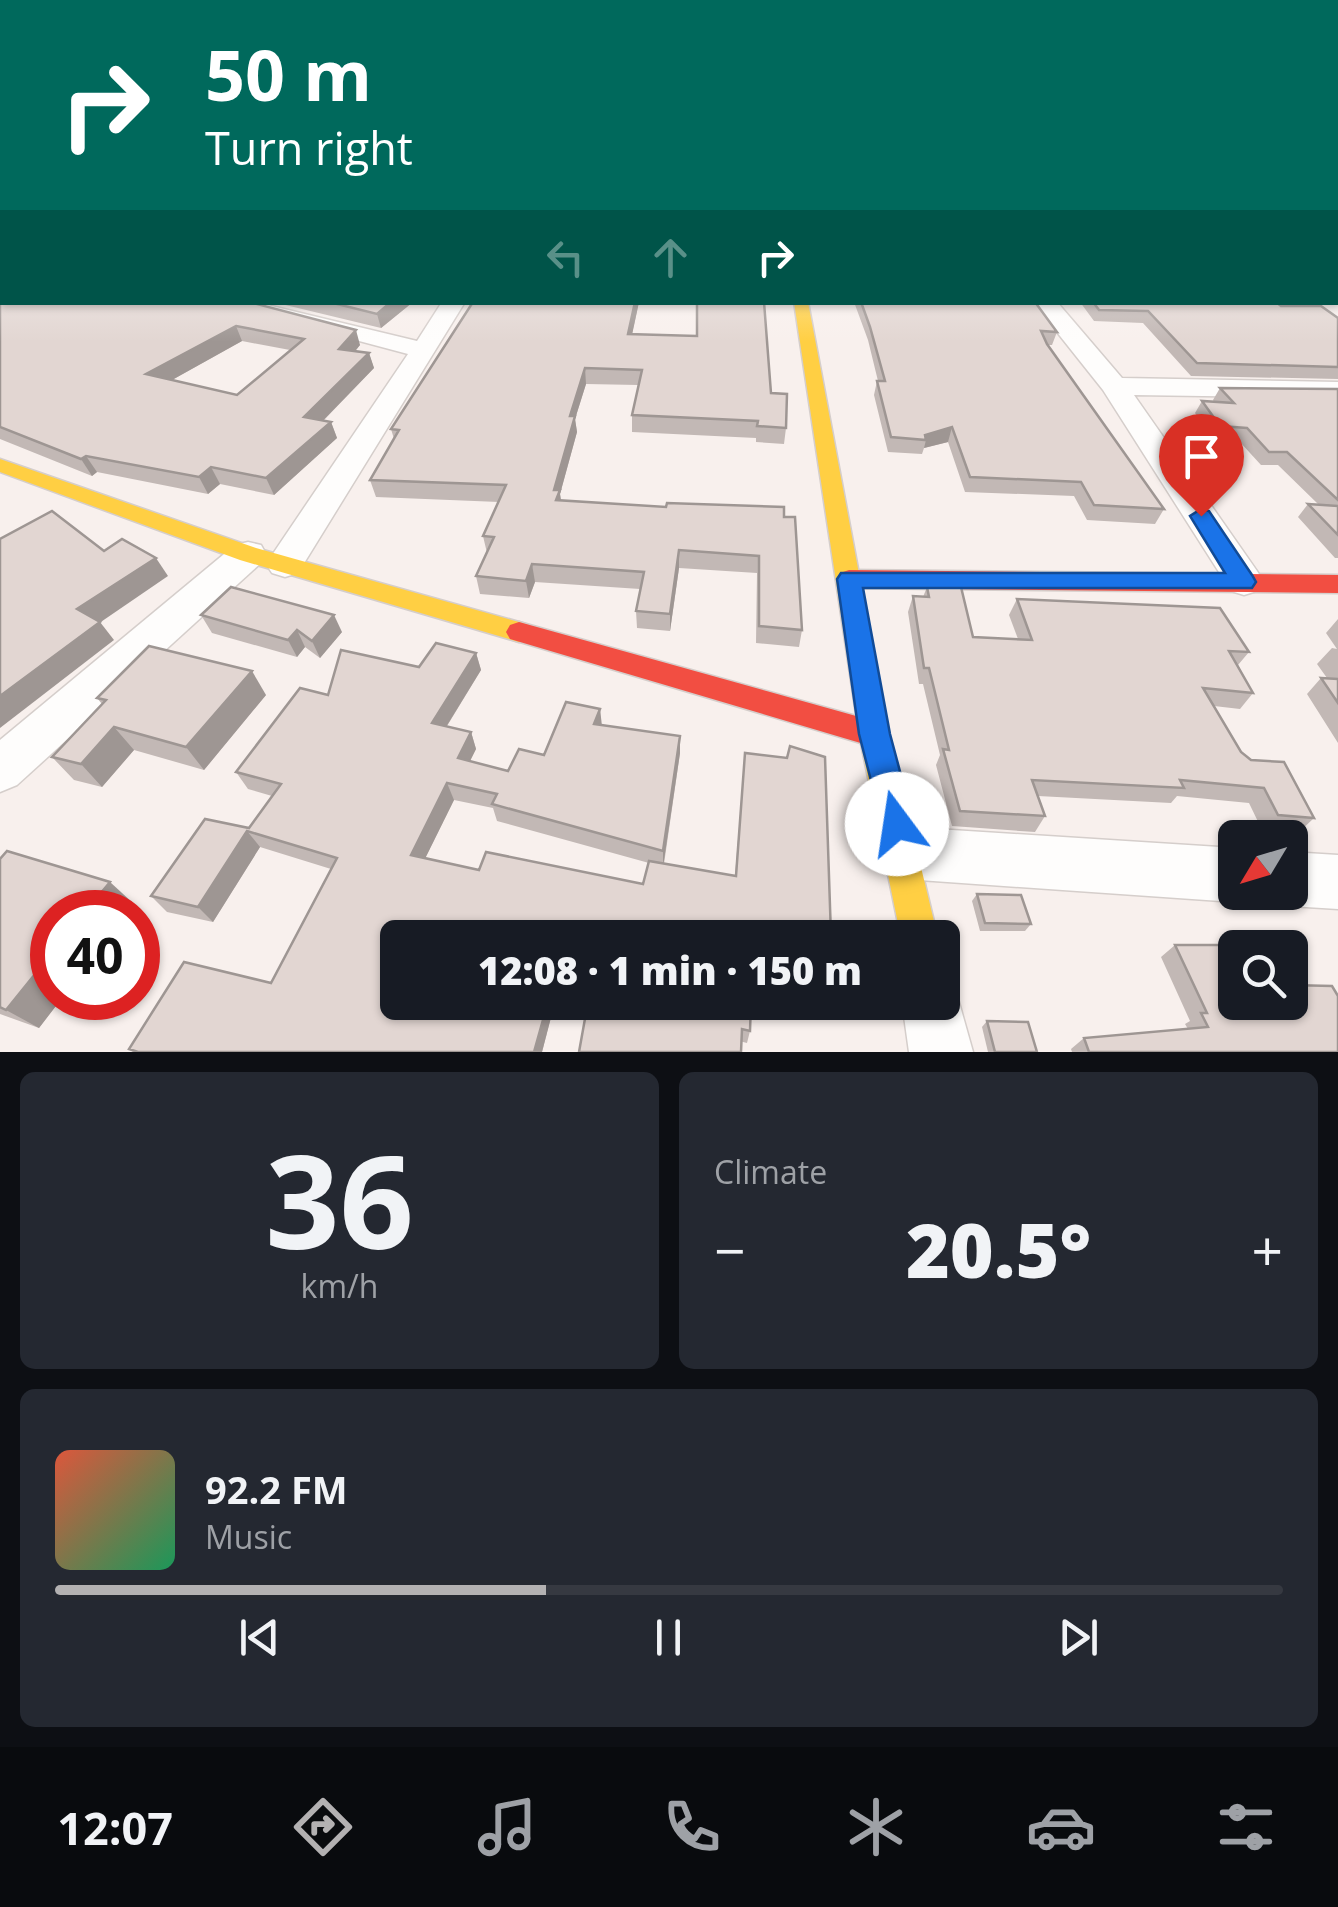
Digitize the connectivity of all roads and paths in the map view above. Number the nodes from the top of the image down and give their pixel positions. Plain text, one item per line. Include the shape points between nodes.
1 (236, 305) edge
2 (452, 305) edge
3 (802, 305) edge
4 (1046, 305) edge
5 (424, 350) junction
6 (1114, 386) junction
7 (1338, 390) edge
8 (0, 465) edge
9 (267, 559) junction
10 (849, 579) junction
11 (1244, 582) junction
12 (1338, 584) edge
13 (874, 734) junction
14 (0, 770) edge
15 (904, 853) junction
16 (1218, 874) edge
17 (1308, 880) edge
18 (1338, 882) edge
19 (917, 920) edge
20 (935, 1020) edge
21 (941, 1052) edge

1 - 5 street
2 - 5 street
3 - 10 street
4 - 6 street
5 - 9 street
6 - 7 street
6 - 11 street
8 - 9 street
9 - 13 street
9 - 14 street
10 - 11 street
10 - 13 street
11 - 12 street
13 - 15 street
15 - 16 street
15 - 19 street
17 - 18 street
20 - 21 street

